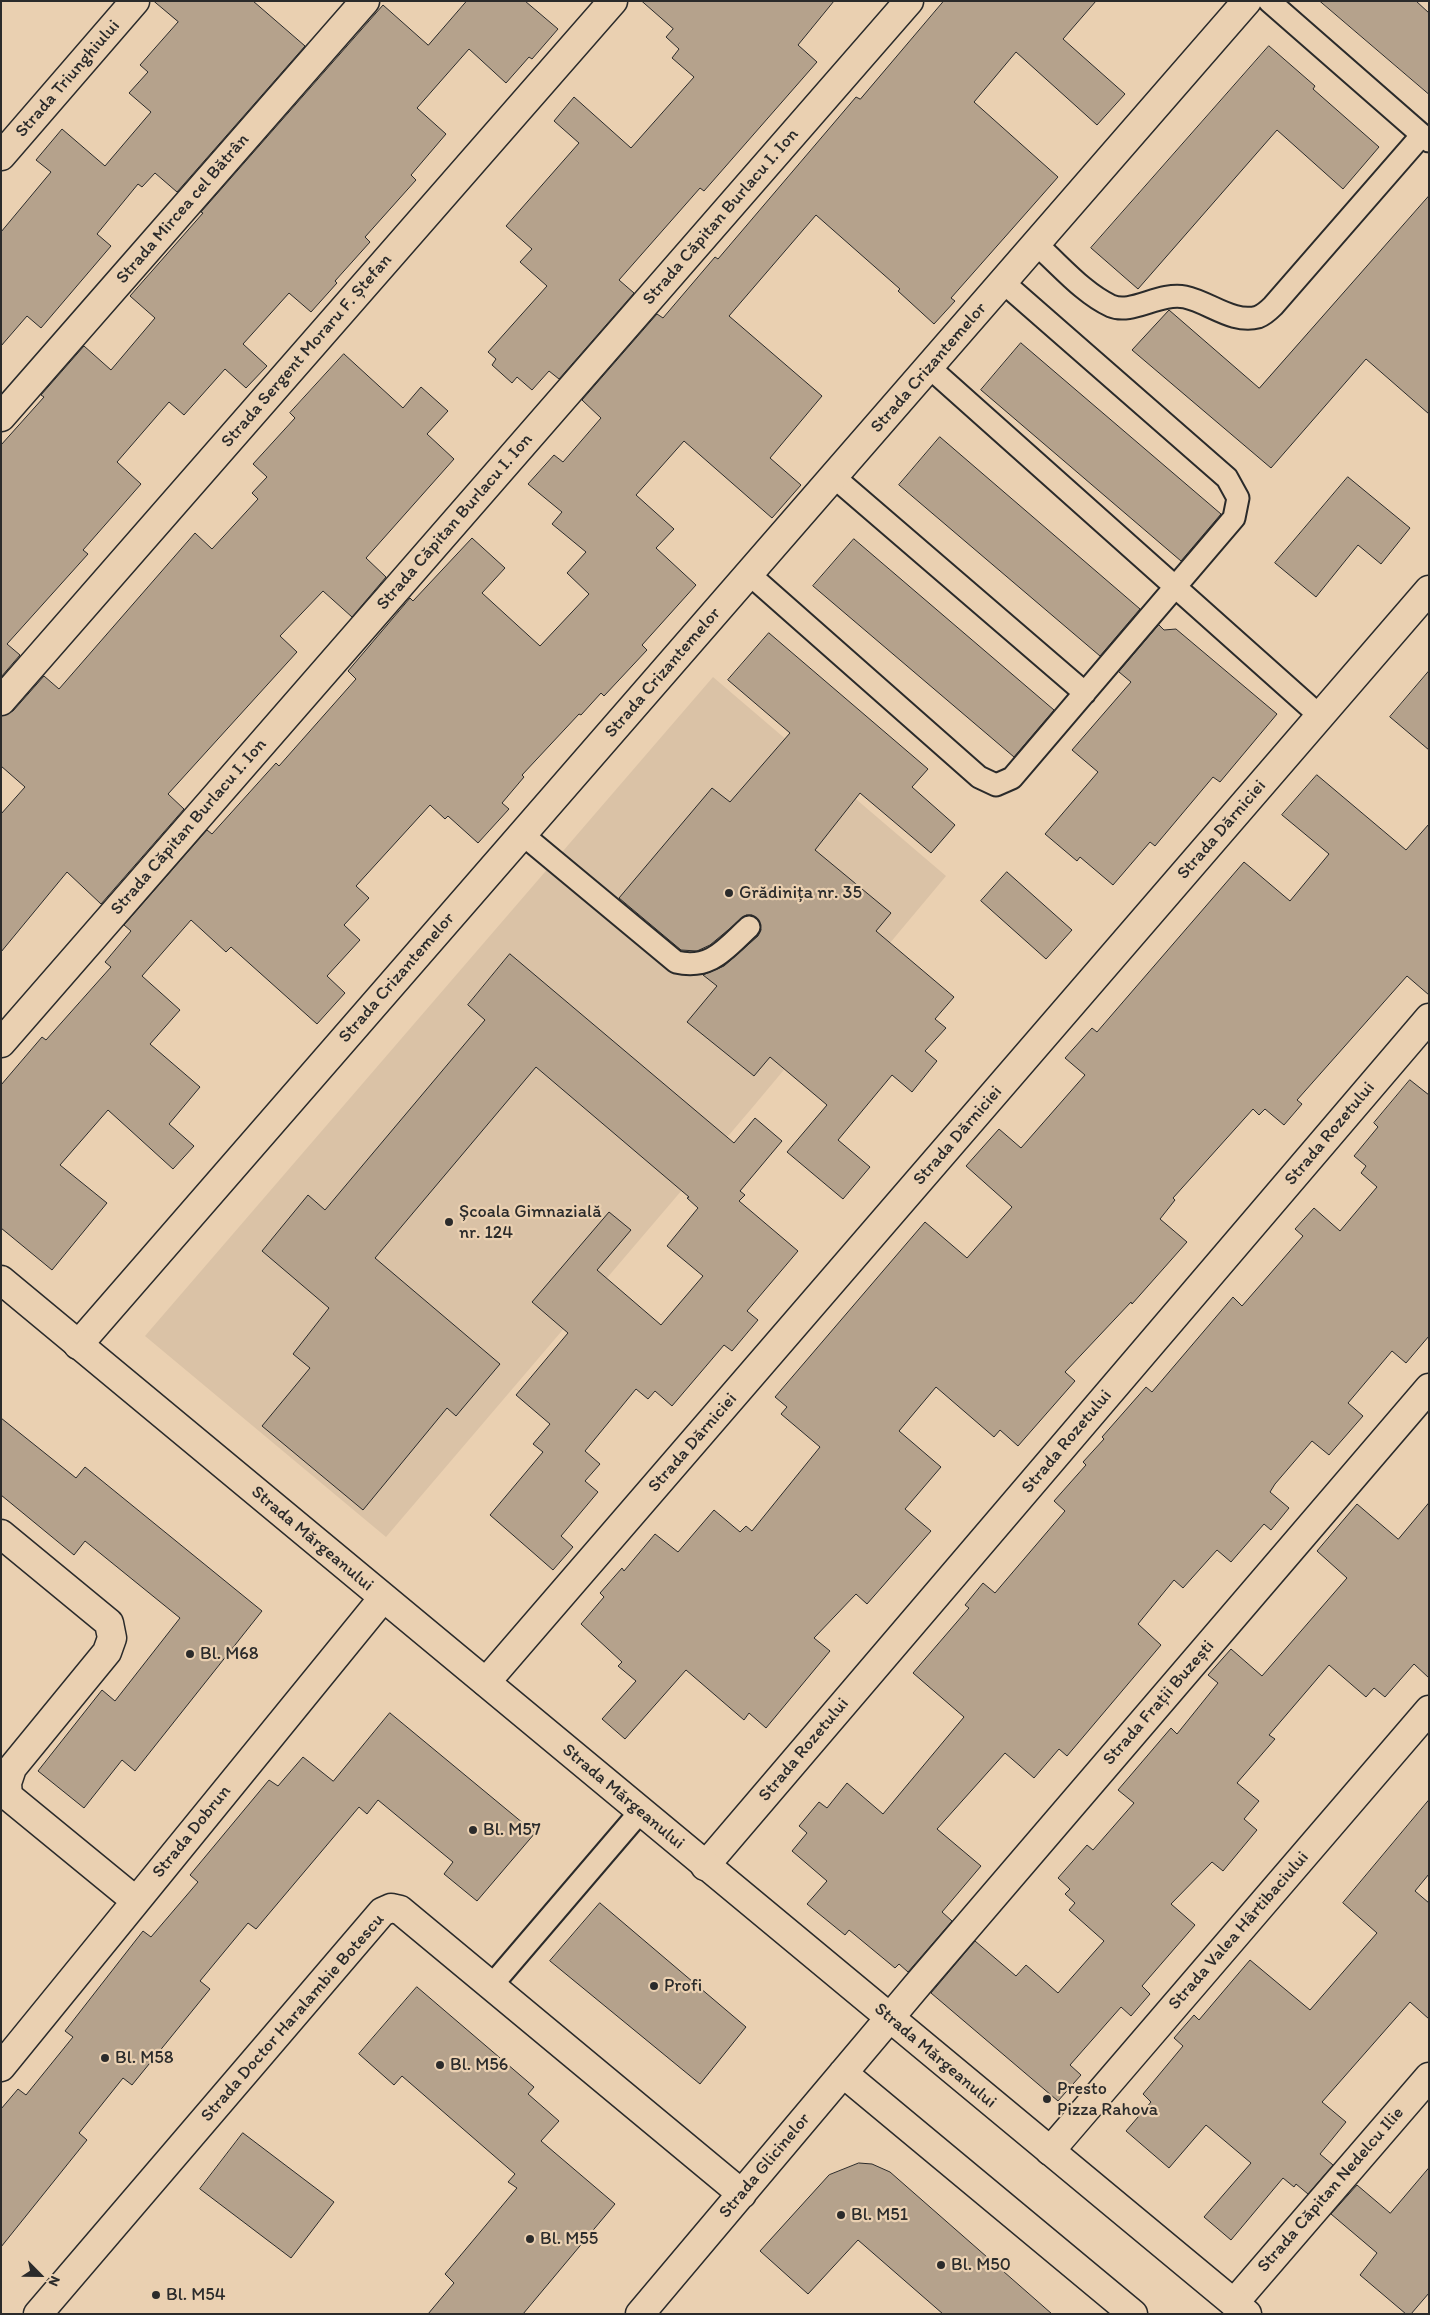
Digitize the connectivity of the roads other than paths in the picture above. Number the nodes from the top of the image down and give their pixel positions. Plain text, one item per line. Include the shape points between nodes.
1 (136, 1) edge
2 (365, 1) edge
3 (613, 1) edge
4 (910, 1) edge
5 (1247, 1) edge
6 (1269, 1) edge
7 (1425, 138) edge
8 (1, 156) edge
9 (1037, 245) junction
10 (1004, 283) junction
11 (930, 368) junction
12 (1, 417) edge
13 (834, 477) junction
14 (749, 574) junction
15 (1175, 587) junction
16 (1429, 590) edge
17 (1085, 693) junction
18 (1, 700) edge
19 (1320, 716) junction
20 (522, 834) junction
21 (749, 927) dead end
22 (1429, 1018) edge
23 (1, 1043) edge
24 (1, 1280) edge
25 (78, 1344) junction
26 (1429, 1388) edge
27 (1, 1534) edge
28 (383, 1598) junction
29 (486, 1682) junction
30 (1429, 1710) edge
31 (640, 1812) junction
32 (705, 1866) junction
33 (136, 1901) junction
34 (492, 1985) junction
35 (889, 2018) junction
36 (1, 2067) edge
37 (843, 2073) junction
38 (1429, 2077) edge
39 (1050, 2151) junction
40 (742, 2194) junction
41 (1240, 2308) edge
42 (38, 2314) edge
43 (640, 2314) edge
44 (1132, 2314) edge

1 - 8 street, Strada Triunghiului
2 - 12 street, Strada Mircea cel Bătrân
3 - 18 street, Strada Sergent Moraru F. Ștefan
4 - 23 street, Strada Căpitan Burlacu I. Ion
5 - 9 street, Strada Crizantemelor
6 - 7 lane
7 - 9 lane via 1273,306 1259,317 1241,319 1184,297 1152,299 1130,309 1113,307 1098,299
9 - 10 street, Strada Crizantemelor
10 - 11 street, Strada Crizantemelor
10 - 15 lane via 1227,478 1238,498 1234,518
11 - 13 street, Strada Crizantemelor
11 - 15 lane
13 - 14 street, Strada Crizantemelor
13 - 17 lane
14 - 17 lane via 979,777 996,785 1012,778
14 - 20 street, Strada Crizantemelor
15 - 17 lane
15 - 19 lane
16 - 19 street, Strada Dărniciei
19 - 29 street, Strada Dărniciei
20 - 21 lane via 676,962 691,966 716,958
20 - 25 street, Strada Crizantemelor
22 - 32 street, Strada Rozetului
24 - 25 street, Strada Mărgeanului
25 - 28 street, Strada Mărgeanului
26 - 35 street, Strada Frații Buzești
27 - 33 street via 109,1623 112,1638 107,1652 12,1768 7,1783 8,1796
28 - 29 street, Strada Mărgeanului
28 - 33 street, Strada Dobrun
29 - 31 street, Strada Mărgeanului
30 - 39 street, Strada Valea Hârtibaciului
31 - 32 street, Strada Mărgeanului
31 - 34 lane
32 - 35 street, Strada Mărgeanului
33 - 36 street, Strada Dobrun
34 - 40 street, Strada Doctor Haralambie Botescu
34 - 42 street, Strada Doctor Haralambie Botescu via 400,1910 391,1908 382,1912
35 - 37 street, Strada Glicinelor
35 - 39 street, Strada Mărgeanului
37 - 40 street, Strada Glicinelor
37 - 44 street
38 - 41 street, Strada Căpitan Nedelcu Ilie
39 - 41 street, Strada Mărgeanului
40 - 43 street, Strada Glicinelor

